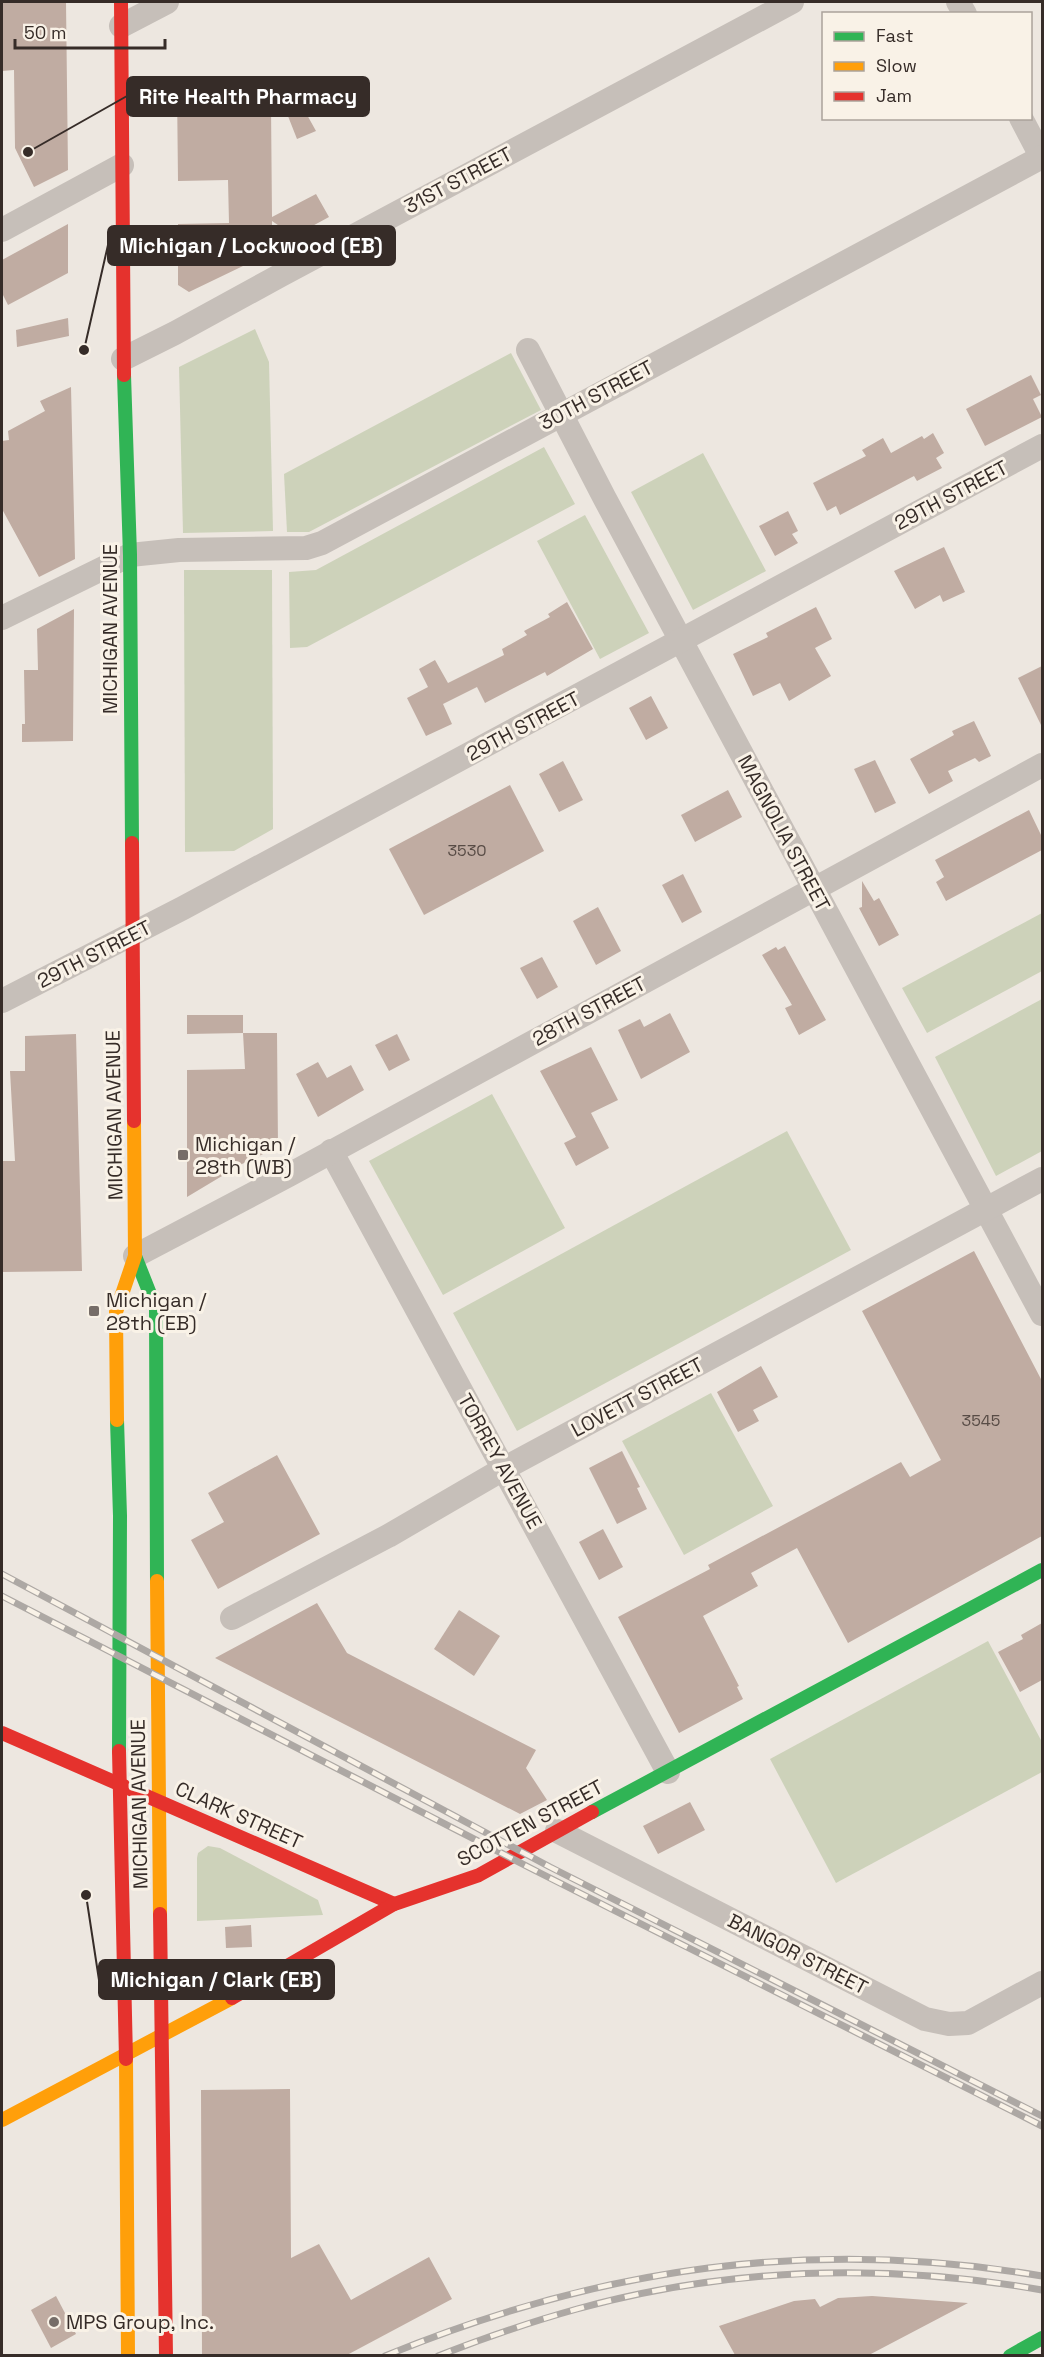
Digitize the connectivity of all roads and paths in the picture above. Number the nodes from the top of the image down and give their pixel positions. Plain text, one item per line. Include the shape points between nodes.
1 (121, 2) edge
2 (167, 2) edge
3 (792, 2) edge
4 (121, 26) junction
5 (1022, 120) edge
6 (1042, 158) edge
7 (122, 165) junction
8 (2, 230) edge
9 (528, 351) dead end
10 (123, 359) junction
11 (561, 414) junction
12 (1042, 446) edge
13 (129, 555) junction
14 (2, 618) edge
15 (681, 641) junction
16 (1042, 765) edge
17 (815, 890) junction
18 (132, 934) junction
19 (2, 1001) edge
20 (331, 1151) junction
21 (1042, 1179) edge
22 (986, 1209) junction
23 (135, 1256) junction
24 (1042, 1314) edge
25 (505, 1468) junction
26 (1042, 1570) edge
27 (232, 1618) dead end
28 (2, 1733) edge
29 (668, 1772) junction
30 (118, 1785) junction
31 (158, 1800) junction
32 (557, 1831) junction
33 (394, 1904) junction
34 (1042, 1983) edge
35 (2, 2120) edge
36 (1042, 2338) edge
37 (128, 2355) edge
38 (166, 2355) edge
39 (1010, 2355) edge

1 - 4 main road, MICHIGAN AVENUE
2 - 4 street
3 - 10 street, 31ST STREET
4 - 7 main road, MICHIGAN AVENUE
5 - 6 street
6 - 11 street, 30TH STREET
7 - 8 street
7 - 10 main road, MICHIGAN AVENUE
9 - 11 street, MAGNOLIA STREET
10 - 13 main road, MICHIGAN AVENUE
11 - 13 street, 30TH STREET via 322,543 306,548 179,550
11 - 15 street, MAGNOLIA STREET
12 - 15 street, 29TH STREET
13 - 14 street
13 - 18 main road, MICHIGAN AVENUE
15 - 17 street, MAGNOLIA STREET
15 - 18 street, 29TH STREET
16 - 17 street, 28TH STREET
17 - 20 street, 28TH STREET
17 - 22 street, MAGNOLIA STREET
18 - 19 street, 29TH STREET
18 - 23 main road, MICHIGAN AVENUE
20 - 23 street, 28TH STREET
20 - 25 street, TORREY AVENUE
21 - 22 street, LOVETT STREET
22 - 24 street, MAGNOLIA STREET
22 - 25 street, LOVETT STREET
23 - 30 main road, MICHIGAN AVENUE via 116,1312 120,1515
23 - 31 main road, MICHIGAN AVENUE via 156,1309
25 - 27 street, LOVETT STREET via 388,1536
25 - 29 street, TORREY AVENUE
26 - 29 main road, SCOTTEN STREET
28 - 30 main road, CLARK STREET
29 - 32 main road, SCOTTEN STREET
30 - 31 main road, CLARK STREET
30 - 37 main road, MICHIGAN AVENUE
31 - 33 main road, CLARK STREET
31 - 38 main road, MICHIGAN AVENUE
32 - 33 main road, SCOTTEN STREET via 479,1875
32 - 34 street, BANGOR STREET via 925,2019 968,2023
33 - 35 main road, SCOTTEN STREET via 225,2002
36 - 39 main road

